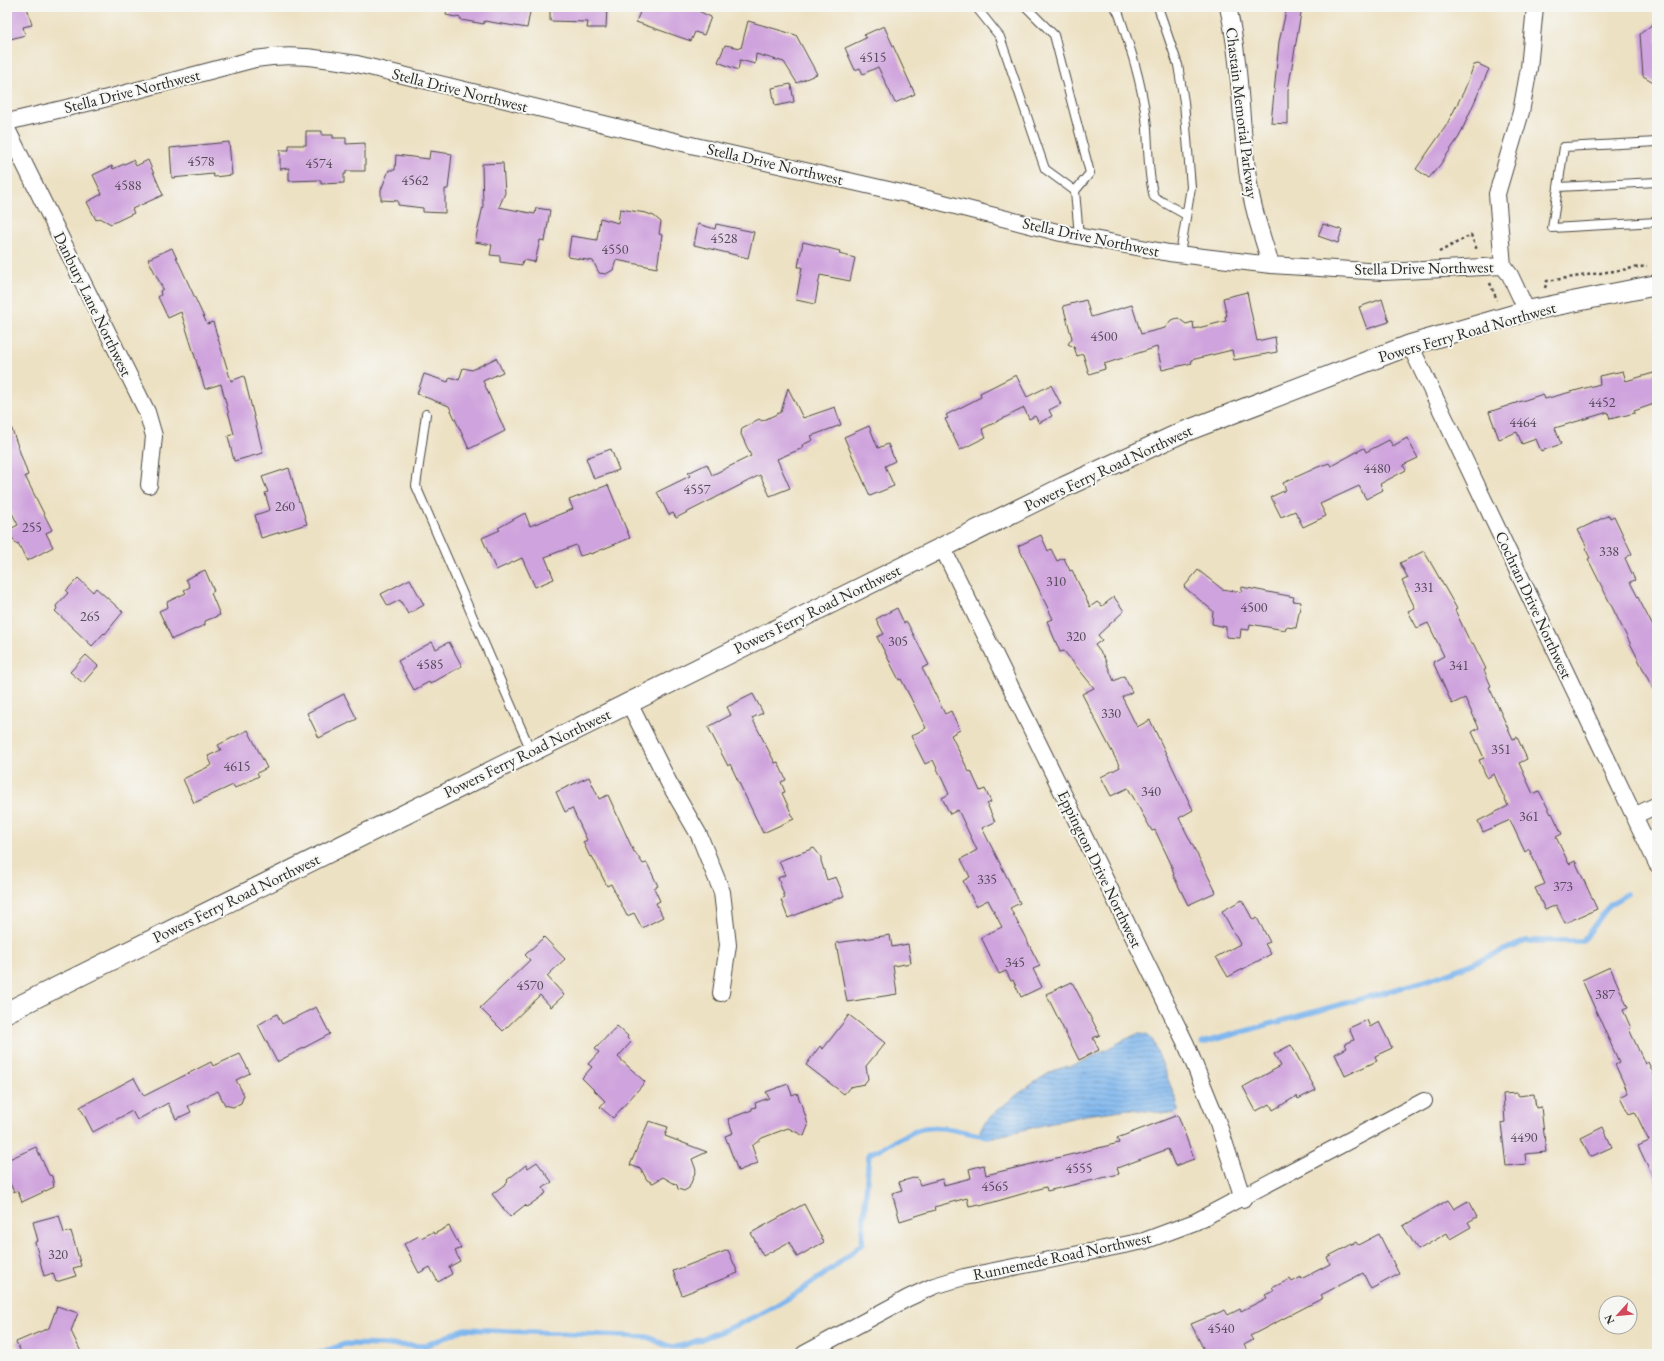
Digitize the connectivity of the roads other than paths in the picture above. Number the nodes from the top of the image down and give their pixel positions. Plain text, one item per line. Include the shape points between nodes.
1 (976, 7) edge
2 (1026, 7) edge
3 (1115, 7) edge
4 (1158, 7) edge
5 (1228, 7) edge
6 (1535, 7) edge
7 (7, 122) edge
8 (7, 129) edge
9 (1657, 142) edge
10 (1657, 182) edge
11 (1558, 187) junction
12 (1074, 191) junction
13 (1186, 215) junction
14 (1657, 222) edge
15 (1079, 236) junction
16 (1180, 254) junction
17 (1271, 265) junction
18 (1503, 266) junction
19 (1657, 285) edge
20 (1527, 311) junction
21 (1410, 345) junction
22 (426, 414) dead end
23 (149, 485) dead end
24 (942, 547) junction
25 (629, 702) junction
26 (531, 751) junction
27 (1657, 805) edge
28 (1634, 816) junction
29 (1657, 864) edge
30 (721, 993) dead end
31 (7, 1012) edge
32 (1424, 1101) dead end
33 (1243, 1198) junction
34 (804, 1354) edge

1 - 12 lane via 1000,36 1045,169
2 - 12 lane via 1054,35 1085,147 1090,173
3 - 13 lane via 1138,69 1146,119 1150,183 1154,197
4 - 13 lane via 1178,65 1184,102 1191,187
5 - 17 street, Chastain Memorial Parkway via 1239,78 1248,179
6 - 18 street via 1529,68 1521,112 1497,194
7 - 15 street, Stella Drive Northwest via 255,59 301,55 357,64 667,140
8 - 23 street, Danbury Lane Northwest via 147,412 154,436
9 - 11 lane via 1564,147
10 - 11 lane
11 - 14 lane via 1552,228
12 - 15 lane
13 - 16 lane
15 - 16 street, Stella Drive Northwest
16 - 17 street, Stella Drive Northwest
17 - 18 street, Stella Drive Northwest via 1383,272
18 - 20 street, Stella Drive Northwest
19 - 20 street, Powers Ferry Road Northwest
20 - 21 street, Powers Ferry Road Northwest
21 - 24 street, Powers Ferry Road Northwest via 1181,433 1064,486
21 - 28 street, Cochran Drive Northwest
22 - 26 lane via 416,486
24 - 25 street, Powers Ferry Road Northwest
24 - 33 street, Eppington Drive Northwest via 1186,1044 1217,1120
25 - 26 street, Powers Ferry Road Northwest
25 - 30 street via 670,785 699,835 722,892 728,945
26 - 31 street, Powers Ferry Road Northwest
27 - 28 street
28 - 29 street, Cochran Drive Northwest
32 - 33 street, Runnemede Road Northwest
33 - 34 street, Runnemede Road Northwest via 1195,1222 1144,1241 964,1277 934,1286

